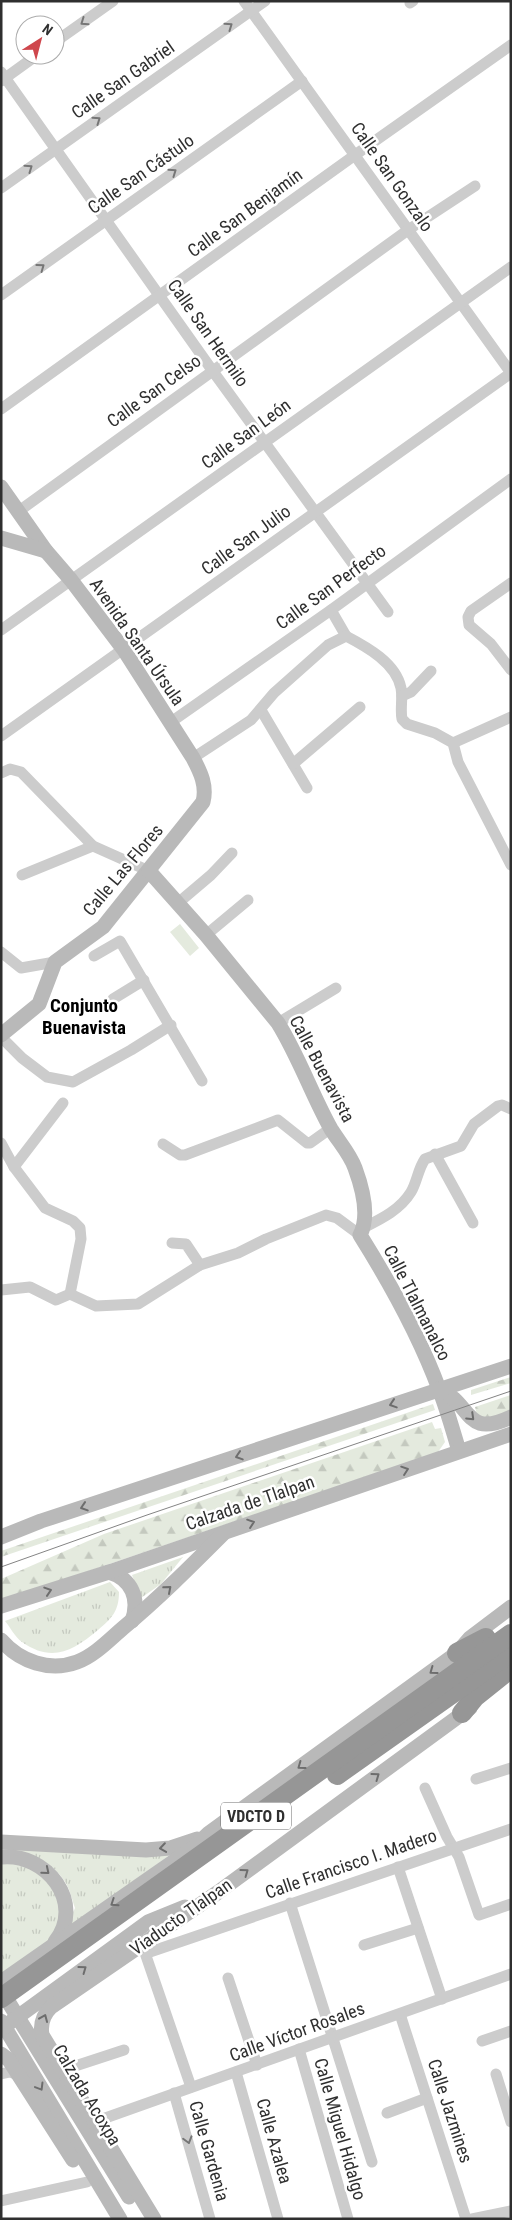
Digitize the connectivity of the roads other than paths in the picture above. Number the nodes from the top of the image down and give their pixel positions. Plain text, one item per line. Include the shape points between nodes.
1 (113, 1) edge
2 (265, 1) edge
3 (248, 6) edge
4 (65, 35) edge
5 (511, 46) edge
6 (22, 65) edge
7 (3, 77) edge
8 (302, 81) junction
9 (57, 148) junction
10 (355, 155) junction
11 (475, 186) dead end
12 (1, 188) edge
13 (107, 219) junction
14 (408, 230) junction
15 (511, 267) edge
16 (1, 295) edge
17 (161, 296) junction
18 (460, 303) junction
19 (212, 370) junction
20 (511, 373) edge
21 (1, 410) edge
22 (264, 442) junction
23 (511, 479) edge
24 (1, 487) edge
25 (19, 511) junction
26 (314, 512) junction
27 (1, 538) edge
28 (46, 551) junction
29 (71, 580) junction
30 (367, 584) junction
31 (511, 584) edge
32 (331, 610) junction
33 (388, 612) dead end
34 (1, 630) edge
35 (346, 636) junction
36 (124, 650) junction
37 (511, 670) edge
38 (430, 672) dead end
39 (402, 696) junction
40 (360, 706) dead end
41 (261, 710) junction
42 (511, 717) edge
43 (170, 722) junction
44 (1, 736) edge
45 (454, 743) junction
46 (193, 758) junction
47 (293, 764) junction
48 (1, 773) edge
49 (307, 788) dead end
50 (93, 846) junction
51 (232, 853) dead end
52 (511, 865) edge
53 (148, 871) junction
54 (22, 876) dead end
55 (248, 900) dead end
56 (178, 903) junction
57 (206, 935) junction
58 (1, 952) edge
59 (94, 956) dead end
60 (55, 962) junction
61 (144, 980) junction
62 (336, 988) dead end
63 (113, 999) dead end
64 (278, 1023) junction
65 (170, 1025) junction
66 (1, 1036) edge
67 (202, 1081) dead end
68 (63, 1103) dead end
69 (511, 1109) edge
70 (331, 1128) junction
71 (1, 1142) edge
72 (163, 1144) dead end
73 (435, 1154) junction
74 (14, 1167) junction
75 (473, 1224) dead end
76 (361, 1231) junction
77 (172, 1243) dead end
78 (200, 1265) junction
79 (1, 1290) edge
80 (70, 1294) junction
81 (511, 1366) edge
82 (439, 1389) junction
83 (511, 1417) edge
84 (511, 1434) edge
85 (459, 1451) junction
86 (225, 1532) junction
87 (1, 1537) edge
88 (109, 1572) junction
89 (1, 1606) edge
90 (511, 1606) edge
91 (132, 1621) junction
92 (511, 1622) edge
93 (511, 1634) edge
94 (1, 1640) edge
95 (511, 1652) edge
96 (457, 1653) junction
97 (511, 1668) edge
98 (511, 1681) edge
99 (462, 1713) junction
100 (511, 1768) edge
101 (476, 1779) dead end
102 (425, 1788) dead end
103 (511, 1829) edge
104 (209, 1833) junction
105 (1, 1842) edge
106 (454, 1848) junction
107 (1, 1857) edge
108 (398, 1867) junction
109 (217, 1893) junction
110 (290, 1903) junction
111 (511, 1904) edge
112 (418, 1928) junction
113 (364, 1944) dead end
114 (52, 1945) junction
115 (144, 1949) junction
116 (511, 1974) edge
117 (228, 1978) dead end
118 (1, 1982) edge
119 (1, 1990) edge
120 (1, 1998) edge
121 (442, 1999) junction
122 (1, 2013) edge
123 (400, 2014) junction
124 (1, 2021) edge
125 (1, 2028) edge
126 (511, 2031) edge
127 (332, 2038) junction
128 (482, 2041) dead end
129 (300, 2049) junction
130 (124, 2050) dead end
131 (1, 2054) edge
132 (257, 2064) junction
133 (63, 2070) junction
134 (236, 2072) junction
135 (1, 2074) edge
136 (496, 2074) dead end
137 (20, 2076) junction
138 (191, 2087) junction
139 (174, 2093) junction
140 (427, 2098) junction
141 (387, 2113) dead end
142 (94, 2122) junction
143 (511, 2122) edge
144 (372, 2162) dead end
145 (87, 2182) junction
146 (1, 2201) edge
147 (511, 2212) edge
148 (110, 2219) edge
149 (120, 2219) edge
150 (143, 2219) edge
151 (154, 2219) edge
152 (210, 2219) edge
153 (278, 2219) edge
154 (348, 2219) edge
155 (466, 2219) edge
156 (472, 2219) edge

1 -> 4 street
2 - 3 street, Calle San Gabriel
3 - 8 street, Calle San Gonzalo
9 -> 3 street, Calle San Gabriel
5 - 10 street, Calle San Benjamín
6 - 7 street
7 - 9 street, Calle San Hermilo
8 - 10 street, Calle San Gonzalo
13 -> 8 street, Calle San Cástulo
12 -> 9 street, Calle San Gabriel
9 - 13 street, Calle San Hermilo
10 - 14 street, Calle San Gonzalo
10 - 17 street, Calle San Benjamín
11 - 14 street, Calle San Celso
16 -> 13 street, Calle San Cástulo
13 - 17 street, Calle San Hermilo
14 - 18 street, Calle San Gonzalo
14 - 19 street, Calle San Celso
15 - 18 street, Calle San León
17 - 19 street, Calle San Hermilo
17 - 21 street, Calle San Benjamín
18 - 20 street, Calle San Gonzalo
18 - 22 street, Calle San León
19 - 22 street, Calle San Hermilo
19 - 25 street, Calle San Celso
20 - 26 street, Calle San Julio
22 - 26 street, Calle San Hermilo
22 - 29 street, Calle San León
23 - 30 street, Calle San Perfecto
24 - 25 main road, Avenida Santa Úrsula
25 - 28 main road, Avenida Santa Úrsula
26 - 30 street, Calle San Hermilo
26 - 36 street, Calle San Julio
27 - 28 main road
28 - 29 main road, Avenida Santa Úrsula
29 - 34 street, Calle San León
29 - 36 main road, Avenida Santa Úrsula
30 - 32 street, Calle San Perfecto
30 - 33 street, Calle San Hermilo
31 - 37 street via 471,611 468,617 469,625 491,644
32 - 35 street
32 - 43 street, Calle San Perfecto
35 - 39 street via 390,666
35 - 41 street via 328,645 274,693
36 - 43 main road, Avenida Santa Úrsula
36 - 44 street, Calle San Julio
38 - 39 street via 411,692
39 - 45 street via 402,719 406,724
40 - 47 street
41 - 46 street
41 - 47 street
42 - 45 street
43 - 46 main road, Avenida Santa Úrsula
45 - 52 street via 458,762
46 - 53 main road, Calle Las Flores via 204,784 203,802
47 - 49 street
48 - 50 street via 10,769 22,772
50 - 53 street
50 - 54 street
51 - 56 street
53 - 56 main road, Calle Buenavista
53 - 60 main road, Calle Las Flores via 103,926
55 - 57 street
56 - 57 main road, Calle Buenavista
57 - 64 main road, Calle Buenavista
58 - 60 street via 21,968
59 - 61 street via 120,941
60 - 66 main road via 39,1004
61 - 63 street
61 - 65 street
62 - 64 street
64 - 70 main road, Calle Buenavista
65 - 66 street via 73,1082 47,1077
65 - 67 street
68 - 74 street
69 - 73 street via 498,1106 474,1124 461,1146
70 - 72 street via 310,1144 278,1120 185,1154 180,1155
70 - 76 main road, Calle Buenavista via 354,1165 359,1180 364,1209
71 - 74 street
73 - 75 street
73 - 76 street via 423,1162 411,1192 399,1206
74 - 80 street via 45,1208 73,1221 80,1228 81,1239
76 - 78 street via 326,1215 238,1253
76 - 82 main road, Calle Tlalmanalco
77 - 78 street via 186,1244
78 - 80 street via 138,1304 96,1306
79 - 80 street via 30,1287 56,1300
81 - 82 main road
82 -> 83 main road via 453,1396 480,1424 489,1425
82 - 85 main road, Calle Tlalmanalco
82 -> 87 main road
84 - 85 main road, Calzada de Tlalpan
86 -> 85 main road, Calzada de Tlalpan
86 - 88 main road, Calzada de Tlalpan
91 -> 86 main road
89 -> 88 main road, Calzada de Tlalpan
88 - 91 main road via 125,1580 133,1591 136,1608
90 - 96 main road via 470,1638
91 - 94 main road via 84,1659 63,1665 31,1662
92 - 96 highway
93 - 120 highway, VDCTO D
95 - 122 highway, Viaducto Tlalpan / VDCTO D
96 -> 104 main road
97 - 99 highway via 474,1697
98 - 99 main road, Viaducto Tlalpan
109 -> 99 main road, Viaducto Tlalpan
100 - 101 street
102 - 106 street
103 - 106 street, Calle Francisco I. Madero
104 -> 105 main road via 180,1845 158,1849
104 -> 114 main road via 193,1848
106 - 108 street, Calle Francisco I. Madero
106 - 111 street via 479,1915
107 -> 114 main road via 30,1861 44,1869 60,1887 66,1914 64,1928
108 - 110 street, Calle Francisco I. Madero
108 - 112 street
109 - 115 main road, Viaducto Tlalpan
125 -> 109 main road via 148,1922
110 - 115 street, Calle Francisco I. Madero
110 - 127 street
112 - 113 street
112 - 121 street
114 - 118 main road
133 -> 115 main road, Viaducto Tlalpan via 42,2035 44,2015 51,2007
115 - 138 street
116 - 121 street, Calle Víctor Rosales
117 - 132 street
119 - 150 main road, Calzada Acoxpa
121 - 123 street, Calle Víctor Rosales
123 - 127 street, Calle Víctor Rosales
123 - 140 street, Calle Jazmines
124 -> 149 main road, Calzada Acoxpa
126 - 128 street
127 - 129 street, Calle Víctor Rosales
127 - 144 street
129 - 132 street, Calle Víctor Rosales
129 - 154 street, Calle Miguel Hidalgo
130 - 133 street
131 - 137 main road
132 - 134 street, Calle Víctor Rosales
133 - 142 main road, Viaducto Tlalpan
134 - 138 street, Calle Víctor Rosales
134 - 153 street, Calle Azalea
135 - 137 street via 10,2072
136 - 143 street
137 - 145 main road
138 - 139 street, Calle Víctor Rosales
139 - 142 street, Calle Víctor Rosales
139 -> 152 street, Calle Gardenia
140 - 141 street
140 - 155 street, Calle Jazmines
142 - 151 main road, Viaducto Tlalpan
145 - 146 street
145 - 148 main road
147 - 156 street

